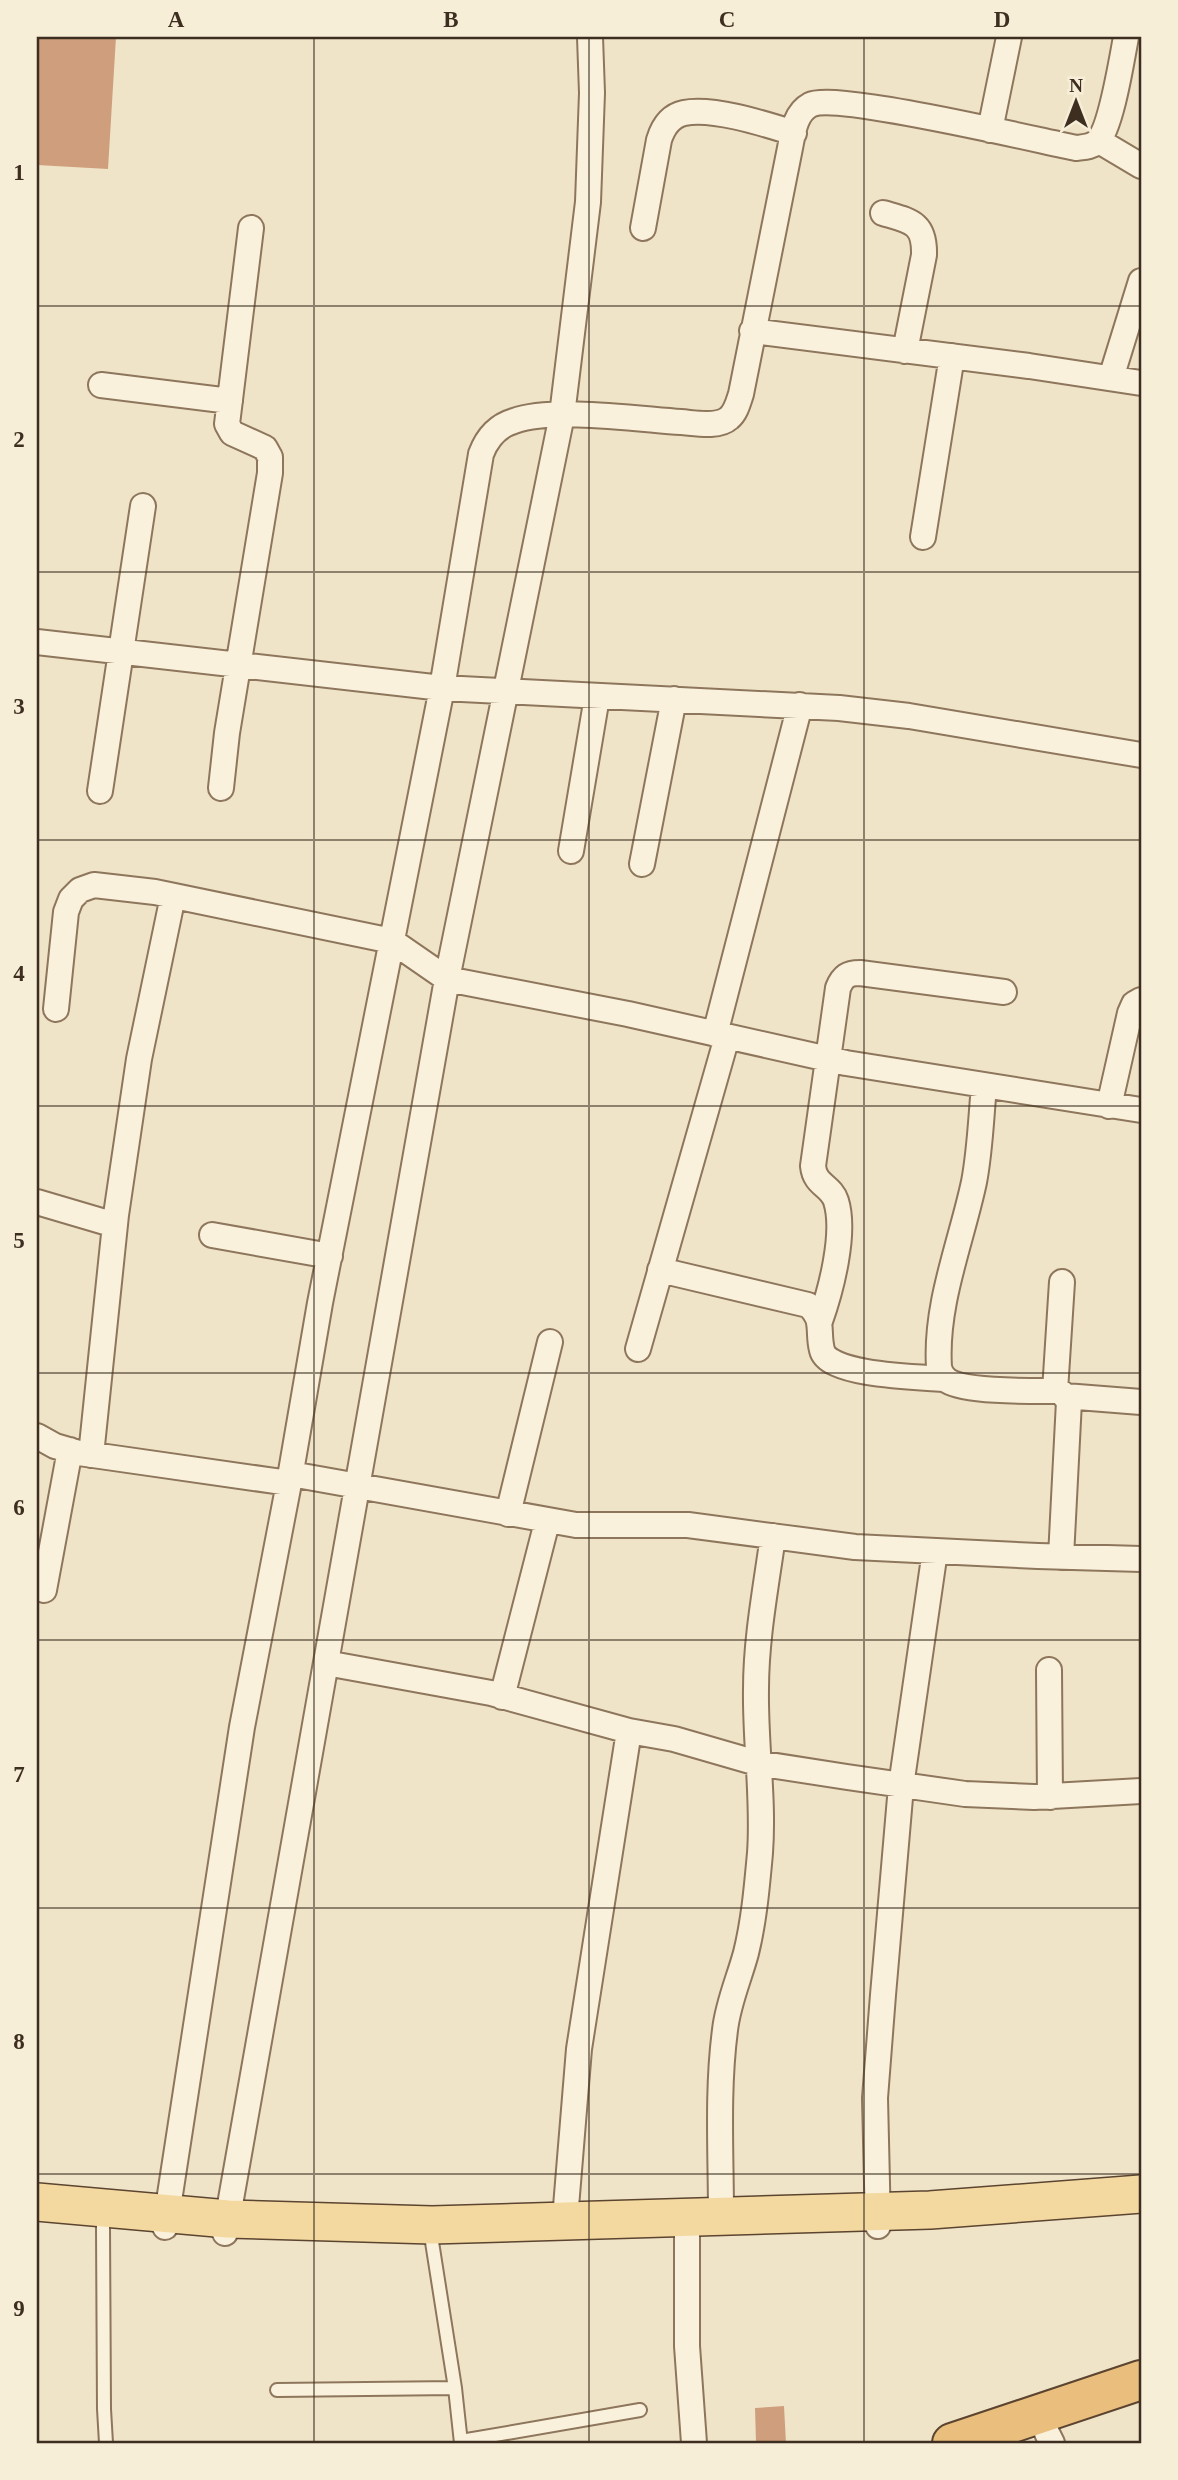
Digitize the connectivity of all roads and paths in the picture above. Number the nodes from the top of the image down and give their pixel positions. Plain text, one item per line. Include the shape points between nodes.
1 (590, 37) edge
2 (1009, 37) edge
3 (1126, 37) edge
4 (990, 130) junction
5 (794, 133) junction
6 (1099, 141) junction
7 (1141, 166) edge
8 (883, 213) dead end
9 (250, 228) dead end
10 (643, 228) dead end
11 (1141, 281) edge
12 (752, 331) junction
13 (905, 351) junction
14 (952, 356) junction
15 (1111, 378) junction
16 (1141, 383) edge
17 (101, 384) dead end
18 (230, 401) junction
19 (562, 415) junction
20 (143, 506) dead end
21 (923, 537) dead end
22 (37, 642) edge
23 (120, 650) junction
24 (238, 664) junction
25 (442, 688) junction
26 (505, 692) junction
27 (597, 697) junction
28 (674, 699) junction
29 (800, 705) junction
30 (1141, 755) edge
31 (221, 788) dead end
32 (100, 791) dead end
33 (570, 851) dead end
34 (642, 864) dead end
35 (173, 896) junction
36 (392, 941) junction
37 (447, 979) junction
38 (1004, 992) dead end
39 (1141, 1000) edge
40 (56, 1009) dead end
41 (721, 1035) junction
42 (828, 1059) junction
43 (984, 1086) junction
44 (1109, 1105) junction
45 (1141, 1110) edge
46 (37, 1202) edge
47 (116, 1225) junction
48 (212, 1235) dead end
49 (330, 1255) junction
50 (660, 1270) junction
51 (1062, 1282) dead end
52 (820, 1321) junction
53 (550, 1342) dead end
54 (638, 1349) dead end
55 (945, 1379) junction
56 (1060, 1393) junction
57 (1141, 1402) edge
58 (37, 1436) edge
59 (81, 1452) junction
60 (290, 1478) junction
61 (358, 1486) junction
62 (508, 1514) junction
63 (548, 1522) junction
64 (773, 1536) junction
65 (935, 1551) junction
66 (1061, 1557) junction
67 (1141, 1559) edge
68 (44, 1590) dead end
69 (326, 1663) junction
70 (1049, 1670) dead end
71 (502, 1697) junction
72 (629, 1731) junction
73 (757, 1763) junction
74 (901, 1786) junction
75 (1141, 1791) edge
76 (1050, 1797) junction
77 (1141, 2194) edge
78 (37, 2202) edge
79 (1141, 2211) edge
80 (721, 2216) junction
81 (37, 2219) edge
82 (565, 2219) junction
83 (878, 2219) junction
84 (165, 2222) junction
85 (103, 2226) junction
86 (227, 2226) junction
87 (687, 2233) junction
88 (432, 2242) junction
89 (1141, 2380) edge
90 (455, 2388) junction
91 (277, 2390) dead end
92 (1141, 2399) edge
93 (640, 2410) dead end
94 (1039, 2440) edge
95 (461, 2442) edge
96 (106, 2443) edge
97 (694, 2443) edge
98 (952, 2443) edge

1 - 19 street via 588,202
2 - 4 street
3 - 6 street
4 - 5 street via 828,103 803,110
4 - 6 street via 1076,148
5 - 10 street via 700,112 671,119 659,140
5 - 12 street
6 - 7 street
8 - 13 street via 914,224 924,240
9 - 18 street
11 - 15 street
12 - 13 street
12 - 19 street via 741,394 727,420 700,423
13 - 14 street
14 - 15 street
14 - 21 street
15 - 16 street
17 - 18 street
18 - 24 street via 232,433 265,447 270,457
19 - 25 street via 512,421 487,440
19 - 26 street
20 - 23 street
22 - 23 street
23 - 24 street
23 - 32 street
24 - 25 street
24 - 31 street
25 - 26 street
25 - 36 street
26 - 27 street
26 - 37 street
27 - 28 street
27 - 33 street
28 - 29 street
28 - 34 street
29 - 30 street via 909,716
29 - 41 street
35 - 36 street
35 - 40 street via 112,886 80,890 66,912
35 - 47 street via 139,1059
36 - 37 street
36 - 49 street
37 - 41 street
37 - 61 street
38 - 42 street via 850,973 838,988
39 - 44 street via 1130,1013
41 - 42 street
41 - 50 street
42 - 43 street
42 - 52 street via 813,1166 814,1175 835,1198 839,1231
43 - 44 street
43 - 55 street via 974,1183 943,1316 938,1355
44 - 45 street
46 - 47 street
47 - 59 street
48 - 49 street
49 - 60 street
50 - 52 street via 808,1305
50 - 54 street
51 - 56 street
52 - 55 street via 822,1351 828,1361 858,1370
53 - 62 street
55 - 56 street via 978,1388
56 - 57 street
56 - 66 street via 1070,1409
58 - 59 street
59 - 60 street
59 - 68 street
60 - 61 street
60 - 84 street via 242,1727
61 - 62 street
61 - 69 street
62 - 63 street
63 - 64 street via 688,1525
63 - 71 street
64 - 65 street
64 - 73 street via 757,1671
65 - 66 street
65 - 74 street
66 - 67 street
69 - 71 street
69 - 86 street
70 - 76 street
71 - 72 street
72 - 73 street
72 - 82 street via 579,2049
73 - 74 street
73 - 80 street via 762,1810 753,1914 729,2005 722,2071
74 - 76 street
74 - 83 street via 875,2098
75 - 76 street
77 - 83 main road via 930,2210
78 - 84 main road
79 - 83 main road via 931,2227
80 - 82 main road
80 - 83 main road
81 - 85 main road
82 - 86 main road
83 - 87 main road
84 - 85 main road
84 - 86 main road
85 - 96 lane
86 - 88 main road
87 - 88 main road
87 - 97 street via 687,2346
88 - 90 lane
89 - 98 highway
90 - 91 lane
90 - 95 lane
92 - 94 highway
93 - 95 lane

